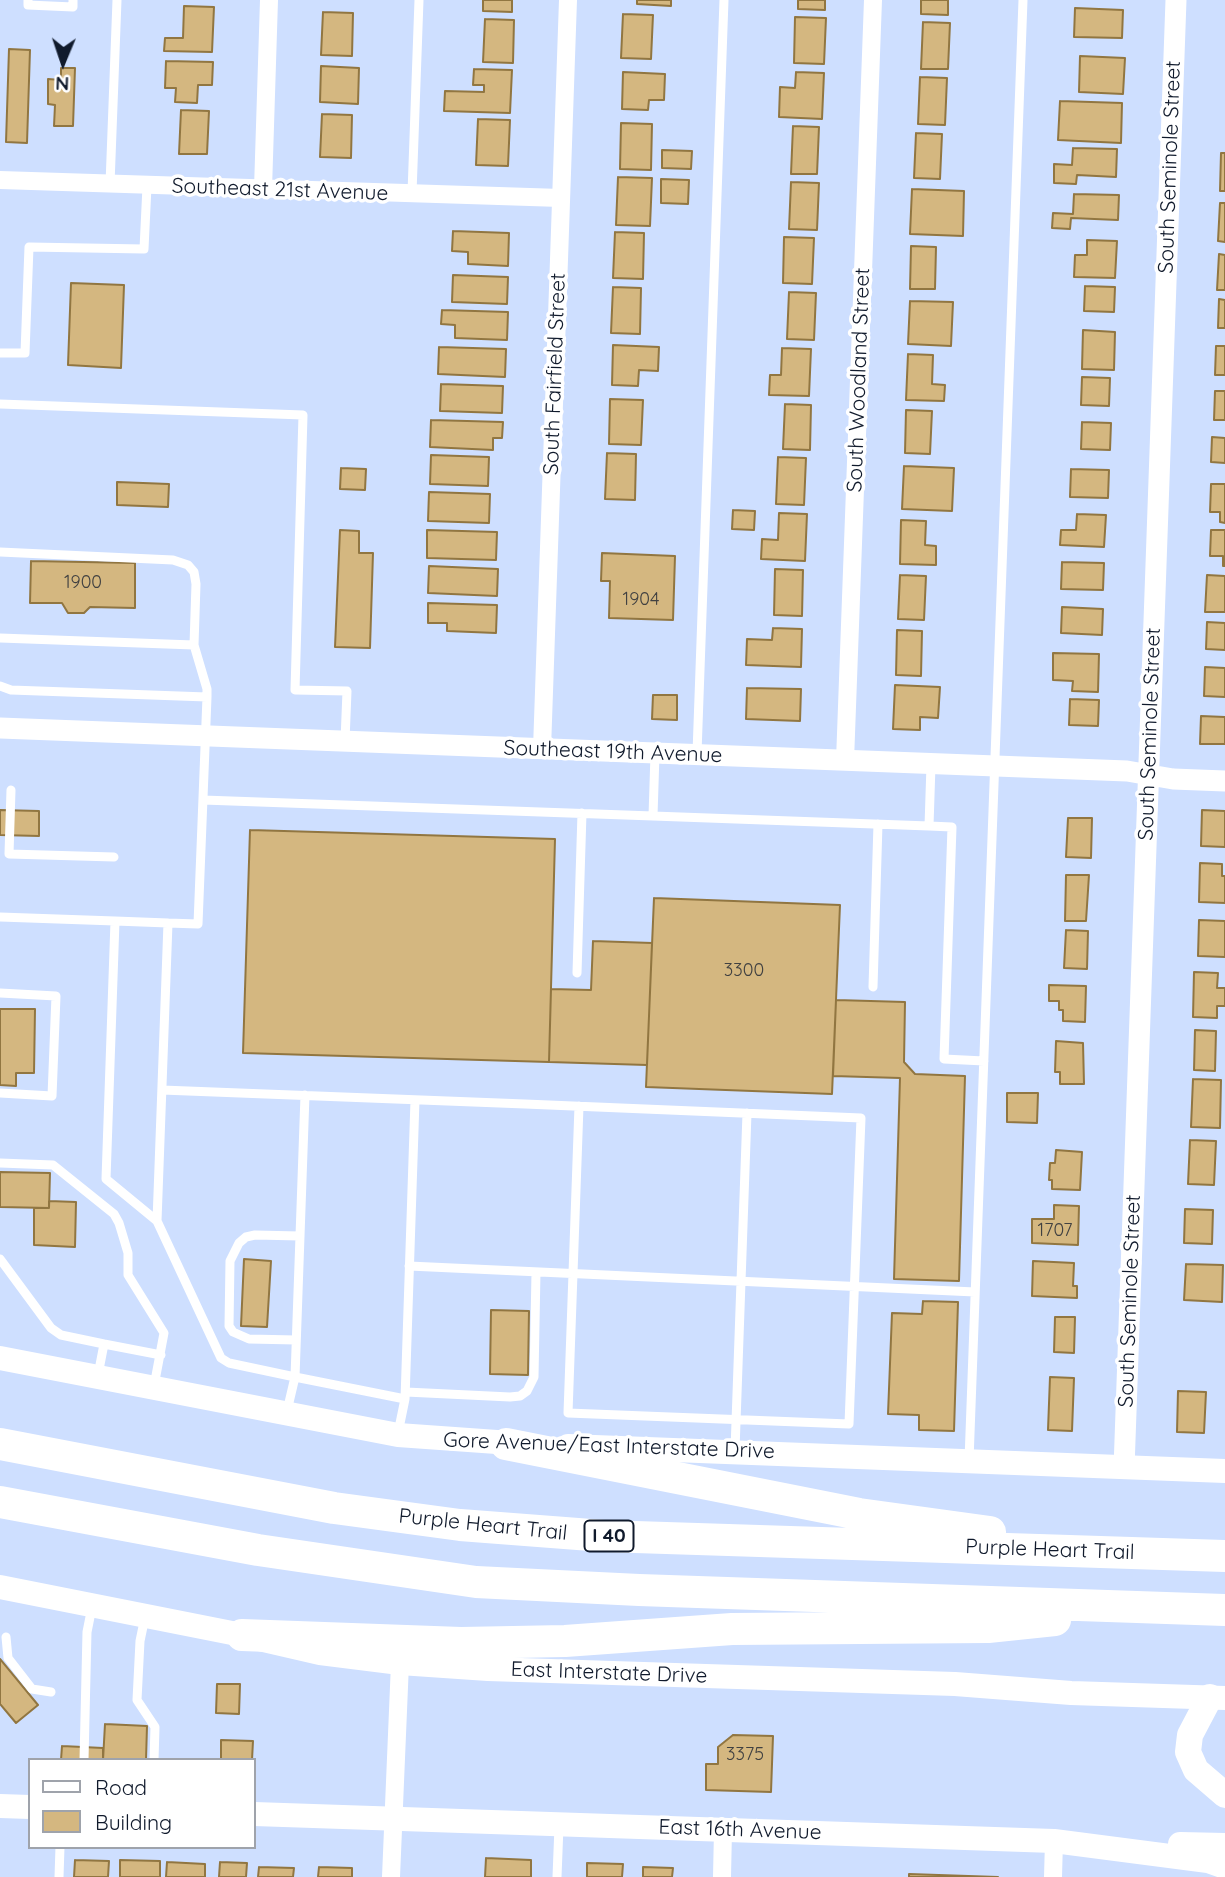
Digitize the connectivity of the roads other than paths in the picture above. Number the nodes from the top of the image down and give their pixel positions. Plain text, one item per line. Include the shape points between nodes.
1 (28, 0) edge
2 (73, 0) edge
3 (117, 0) edge
4 (269, 0) edge
5 (419, 0) edge
6 (568, 0) edge
7 (724, 0) edge
8 (873, 0) edge
9 (1023, 0) edge
10 (1176, 0) edge
11 (0, 180) edge
12 (110, 184) junction
13 (147, 186) junction
14 (263, 189) junction
15 (412, 193) junction
16 (561, 198) junction
17 (0, 353) edge
18 (0, 404) edge
19 (0, 552) edge
20 (0, 638) edge
21 (194, 645) junction
22 (0, 686) edge
23 (207, 697) junction
24 (0, 728) edge
25 (205, 736) junction
26 (345, 741) junction
27 (542, 749) junction
28 (654, 753) junction
29 (696, 755) junction
30 (845, 761) junction
31 (931, 764) junction
32 (995, 766) junction
33 (1149, 775) junction
34 (1225, 781) edge
35 (11, 790) dead end
36 (202, 800) junction
37 (582, 813) junction
38 (653, 816) junction
39 (878, 824) junction
40 (929, 826) junction
41 (114, 857) dead end
42 (0, 917) edge
43 (115, 921) junction
44 (168, 923) junction
45 (577, 973) dead end
46 (873, 987) dead end
47 (0, 993) edge
48 (984, 1061) junction
49 (162, 1090) junction
50 (0, 1093) edge
51 (305, 1096) junction
52 (415, 1100) junction
53 (579, 1106) junction
54 (747, 1113) junction
55 (0, 1163) edge
56 (157, 1221) junction
57 (300, 1236) junction
58 (0, 1259) edge
59 (409, 1266) junction
60 (536, 1272) junction
61 (572, 1274) junction
62 (740, 1281) junction
63 (855, 1286) junction
64 (975, 1292) junction
65 (296, 1340) junction
66 (104, 1344) junction
67 (161, 1355) junction
68 (7, 1358) edge
69 (98, 1376) junction
70 (295, 1377) junction
71 (154, 1387) junction
72 (405, 1395) junction
73 (286, 1413) junction
74 (736, 1420) junction
75 (398, 1435) junction
76 (0, 1444) edge
77 (506, 1444) junction
78 (735, 1451) junction
79 (969, 1461) junction
80 (1124, 1468) junction
81 (1225, 1471) edge
82 (0, 1502) edge
83 (1102, 1552) junction
84 (1225, 1556) edge
85 (0, 1587) edge
86 (34, 1594) junction
87 (0, 1599) edge
88 (92, 1605) junction
89 (1161, 1607) junction
90 (1225, 1610) edge
91 (145, 1616) junction
92 (242, 1634) junction
93 (6, 1637) dead end
94 (400, 1663) junction
95 (51, 1692) dead end
96 (1217, 1697) edge
97 (84, 1758) edge
98 (154, 1758) edge
99 (1225, 1795) edge
100 (0, 1806) edge
101 (28, 1807) edge
102 (256, 1814) edge
103 (393, 1818) junction
104 (559, 1824) junction
105 (723, 1830) junction
106 (1054, 1841) junction
107 (1225, 1845) edge
108 (60, 1849) edge
109 (1225, 1867) edge
110 (59, 1877) edge
111 (391, 1877) edge
112 (557, 1877) edge
113 (722, 1877) edge
114 (1053, 1877) edge

1 - 2 lane via 28,5 73,7
3 - 12 lane
4 - 14 street
5 - 15 lane
6 - 16 street, South Fairfield Street
7 - 29 lane
8 - 30 street, South Woodland Street
9 - 32 lane
10 - 33 street, South Seminole Street
11 - 12 street, Southeast 21st Avenue
12 - 13 street, Southeast 21st Avenue
13 - 14 street, Southeast 21st Avenue
13 - 17 lane via 144,249 29,247 25,354
14 - 15 street, Southeast 21st Avenue
15 - 16 street, Southeast 21st Avenue
16 - 27 street, South Fairfield Street
18 - 26 lane via 303,415 295,690 347,691
19 - 21 lane via 173,560 188,565 196,583
20 - 21 lane
21 - 23 lane
22 - 23 lane
23 - 25 lane
24 - 25 street, Southeast 19th Avenue
25 - 26 street, Southeast 19th Avenue
25 - 36 lane
26 - 27 street, Southeast 19th Avenue
27 - 28 street, Southeast 19th Avenue
28 - 29 street, Southeast 19th Avenue
28 - 38 lane
29 - 30 street, Southeast 19th Avenue
30 - 31 street, Southeast 19th Avenue
31 - 32 street, Southeast 19th Avenue
31 - 40 lane
32 - 33 street, Southeast 19th Avenue
32 - 48 lane
33 - 34 street, Southeast 19th Avenue
33 - 80 street, South Seminole Street
35 - 41 lane via 9,854
36 - 37 lane
36 - 44 lane via 198,924
37 - 38 lane
37 - 45 lane
38 - 39 lane
39 - 40 lane
39 - 46 lane
40 - 48 lane via 952,827 944,1059
42 - 43 lane
43 - 44 lane
43 - 56 lane via 106,1179
44 - 49 lane
47 - 50 lane via 56,996 52,1096
48 - 64 lane
49 - 51 lane
49 - 56 lane
51 - 52 lane
51 - 57 lane
52 - 53 lane
52 - 59 lane
53 - 54 lane
53 - 61 lane
54 - 62 lane
54 - 63 lane via 861,1118
55 - 67 lane via 53,1165 114,1214 128,1253 128,1275 164,1333
56 - 70 lane via 221,1359
57 - 65 lane
57 - 65 lane via 246,1237 230,1261 229,1326 233,1332 249,1339
58 - 66 lane via 51,1328 61,1335
59 - 60 lane
59 - 72 lane
60 - 61 lane
60 - 72 lane via 534,1377 527,1391 510,1397
61 - 62 lane
61 - 74 lane via 568,1413
62 - 63 lane
62 - 74 lane
63 - 64 lane
63 - 74 lane via 849,1424
64 - 79 lane
65 - 70 lane
66 - 67 lane
66 - 69 lane
67 - 71 lane
68 - 69 main road, Gore Avenue/East Interstate Drive
69 - 71 main road, Gore Avenue/East Interstate Drive
70 - 72 lane
70 - 73 lane
71 - 73 main road, Gore Avenue/East Interstate Drive
72 - 75 lane
73 - 75 main road, Gore Avenue/East Interstate Drive
74 - 78 lane
75 - 77 main road, Gore Avenue/East Interstate Drive
76 - 83 highway, Purple Heart Trail / I 40 via 334,1508 460,1525 604,1536
77 - 78 main road, Gore Avenue/East Interstate Drive
77 - 83 highway via 859,1514 946,1524
78 - 79 main road, Gore Avenue/East Interstate Drive
79 - 80 main road, Gore Avenue/East Interstate Drive
80 - 81 main road, Gore Avenue/East Interstate Drive
82 - 89 highway via 258,1550 476,1582
83 - 84 highway, Purple Heart Trail / I 40
85 - 86 main road, East Interstate Drive
86 - 87 main road
86 - 88 main road, East Interstate Drive
88 - 91 main road, East Interstate Drive
88 - 97 lane via 87,1632
89 - 90 highway
89 - 92 highway via 988,1627 732,1629 565,1642 461,1643
91 - 92 main road, East Interstate Drive
91 - 98 lane via 137,1700 155,1727
92 - 94 main road, East Interstate Drive via 320,1653
93 - 95 lane via 8,1658 32,1689
94 - 96 main road, East Interstate Drive
94 - 103 street
96 - 99 main road via 1190,1735 1188,1752 1196,1770
100 - 101 main road
102 - 103 main road, East 16th Avenue
103 - 104 main road, East 16th Avenue
103 - 111 street
104 - 105 main road, East 16th Avenue
104 - 112 lane
105 - 106 main road, East 16th Avenue
105 - 113 street
106 - 107 main road
106 - 109 main road, East 16th Avenue
106 - 114 street
108 - 110 lane

